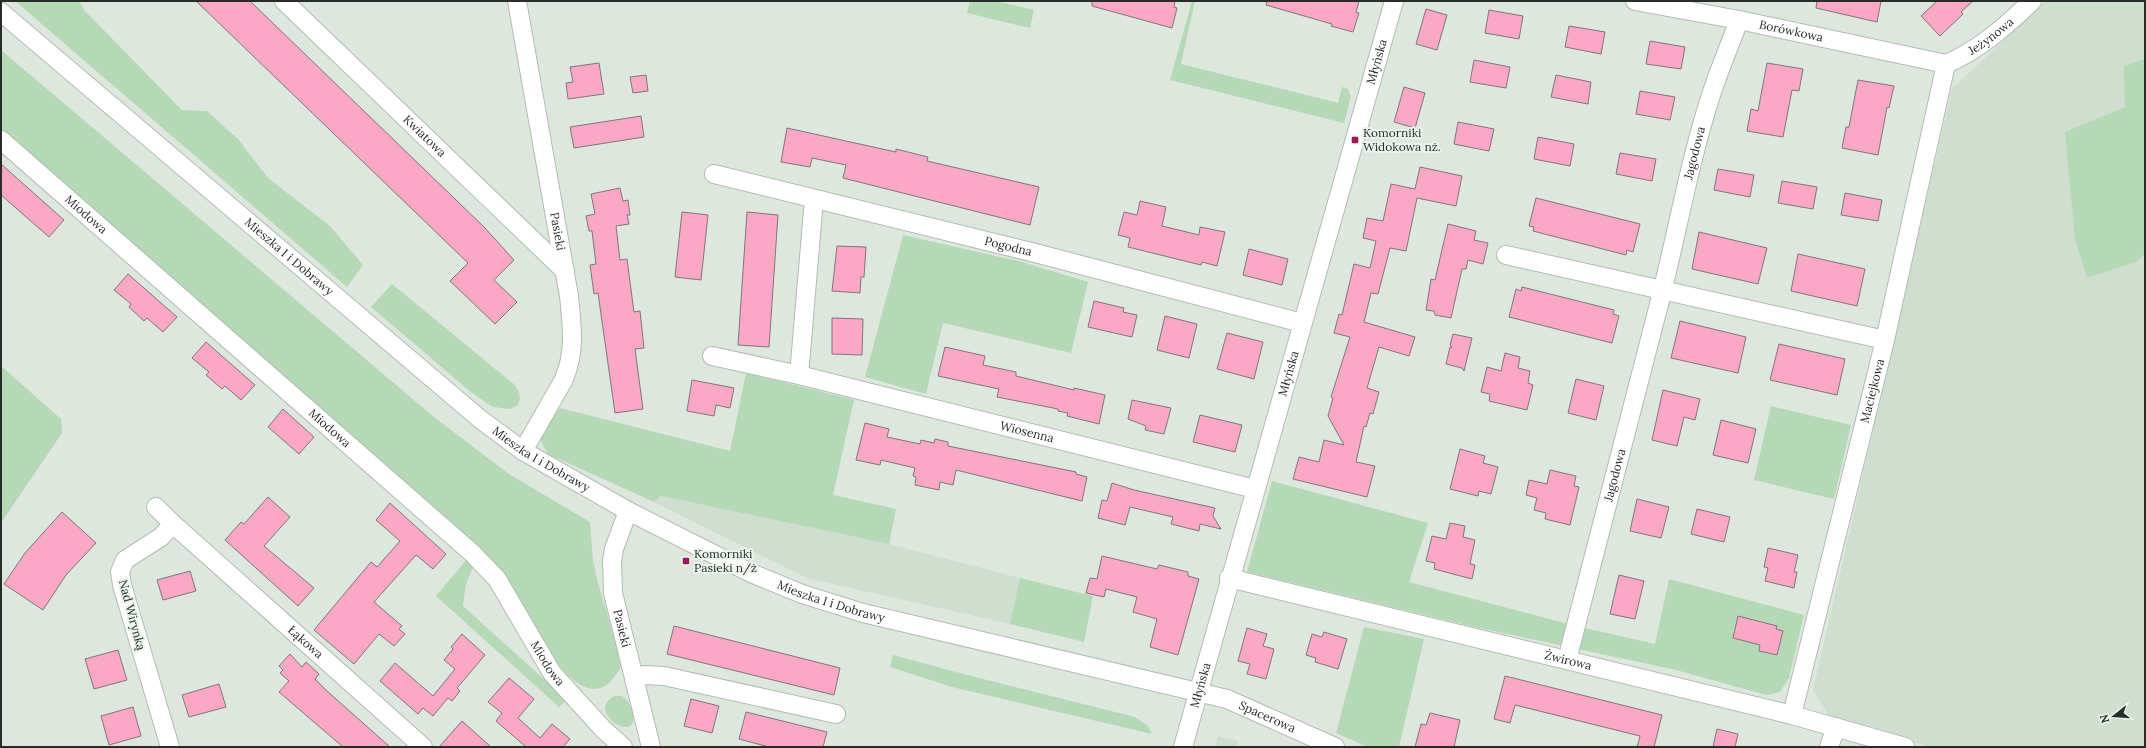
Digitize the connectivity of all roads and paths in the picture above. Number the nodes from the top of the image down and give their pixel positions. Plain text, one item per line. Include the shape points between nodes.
1 (284, 1) edge
2 (517, 1) edge
3 (1394, 1) edge
4 (1635, 1) edge
5 (2032, 1) edge
6 (1, 12) edge
7 (1739, 20) junction
8 (1946, 64) junction
9 (1, 140) edge
10 (714, 174) dead end
11 (814, 200) junction
12 (1506, 255) dead end
13 (565, 271) junction
14 (1662, 290) junction
15 (1302, 323) junction
16 (1877, 338) junction
17 (712, 356) dead end
18 (799, 375) junction
19 (523, 451) junction
20 (1255, 489) junction
21 (156, 507) dead end
22 (628, 511) junction
23 (173, 524) junction
24 (1229, 578) junction
25 (1568, 660) junction
26 (634, 678) junction
27 (1198, 692) junction
28 (836, 714) dead end
29 (1792, 715) junction
30 (1836, 726) junction
31 (170, 747) edge
32 (423, 747) edge
33 (623, 747) edge
34 (650, 747) edge
35 (1183, 747) edge
36 (1335, 747) edge
37 (1829, 747) edge
38 (1905, 747) edge

1 - 13 street, Kwiatowa
2 - 13 street, Pasieki
3 - 15 street, Młyńska
4 - 7 street, Borówkowa
5 - 8 street, Jeżynowa via 1978,48
6 - 19 street, Mieszka I i Dobrawy via 458,402
7 - 8 street, Borówkowa
7 - 14 street, Jagodowa via 1711,95
8 - 16 street, Maciejkowa
9 - 33 street, Miodowa via 472,553 497,579 552,673
10 - 11 street, Pogodna
11 - 15 street, Pogodna via 1040,254
11 - 18 street
12 - 14 street
13 - 19 street, Pasieki via 572,328 572,357 563,381
14 - 16 street
14 - 25 street, Jagodowa
15 - 20 street, Młyńska
16 - 29 street, Maciejkowa
17 - 18 street, Wiosenna
18 - 20 street, Wiosenna
19 - 22 street, Mieszka I i Dobrawy
20 - 24 street, Młyńska
21 - 23 street
22 - 26 street, Pasieki via 614,549 612,576 618,616
22 - 27 street, Mieszka I i Dobrawy via 751,573 824,602
23 - 31 street, Nad Wirynką via 160,537 125,560 120,572
23 - 32 street, Łąkowa
24 - 25 street, Żwirowa
24 - 27 street, Młyńska
25 - 29 street, Żwirowa
26 - 28 street via 645,675 664,676
26 - 34 street, Pasieki
27 - 35 street, Młyńska
27 - 36 street, Spacerowa via 1242,704
29 - 30 street, Żwirowa
30 - 37 street
30 - 38 street, Żwirowa

